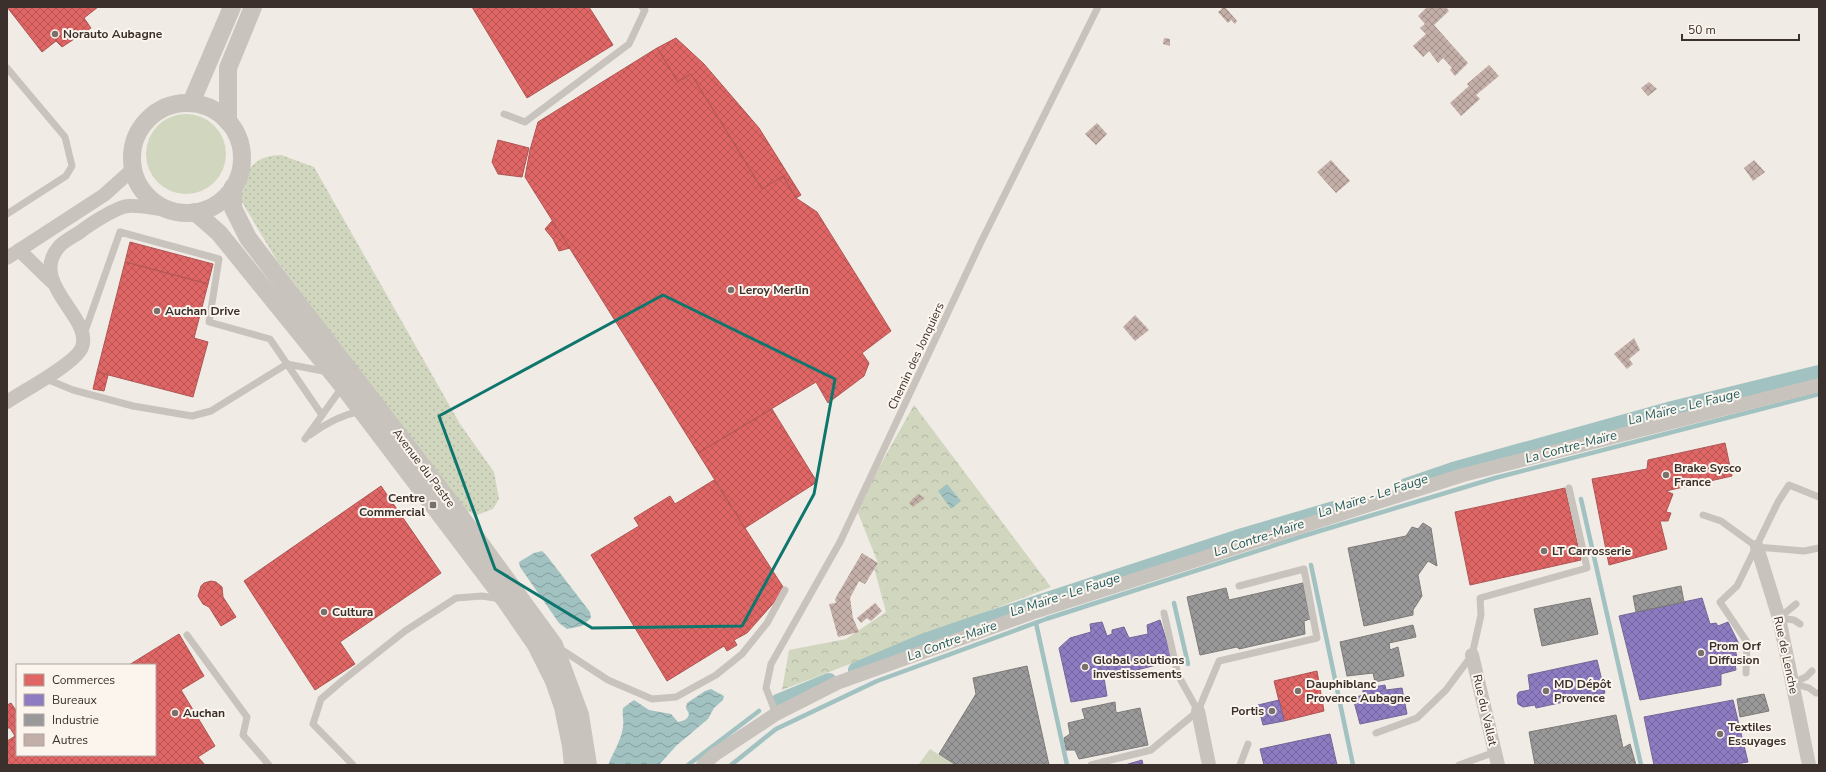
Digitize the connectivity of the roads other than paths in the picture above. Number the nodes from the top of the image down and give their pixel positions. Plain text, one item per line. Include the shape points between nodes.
1 (232, 7) edge
2 (253, 7) edge
3 (642, 7) edge
4 (1098, 7) edge
5 (7, 68) edge
6 (191, 103) junction
7 (504, 114) dead end
8 (228, 122) junction
9 (133, 169) junction
10 (233, 187) junction
11 (170, 210) junction
12 (195, 212) junction
13 (7, 214) edge
14 (13, 254) edge
15 (52, 282) junction
16 (84, 335) junction
17 (287, 364) junction
18 (44, 378) junction
19 (338, 380) junction
20 (1819, 385) edge
21 (7, 402) edge
22 (361, 411) junction
23 (322, 415) junction
24 (1569, 488) dead end
25 (1819, 497) edge
26 (1703, 515) dead end
27 (1757, 547) junction
28 (1819, 548) edge
29 (1239, 586) dead end
30 (785, 590) dead end
31 (505, 600) junction
32 (1796, 604) dead end
33 (1164, 612) dead end
34 (1779, 618) junction
35 (1800, 624) dead end
36 (187, 635) dead end
37 (554, 645) junction
38 (1472, 655) junction
39 (1812, 671) dead end
40 (1746, 673) dead end
41 (1792, 683) junction
42 (1816, 693) dead end
43 (1198, 711) junction
44 (776, 714) junction
45 (1376, 733) dead end
46 (1248, 744) dead end
47 (1496, 758) edge
48 (269, 765) edge
49 (353, 765) edge
50 (573, 765) edge
51 (588, 765) edge
52 (703, 765) edge
53 (1091, 765) edge
54 (1209, 765) edge
55 (1240, 765) edge
56 (1459, 765) edge
57 (1809, 765) edge

1 - 6 street
2 - 8 street via 228,68
3 - 7 lane via 645,10 629,44 525,122
4 - 44 lane, Chemin des Jonquiers via 981,242 840,542 771,664 766,688
5 - 13 lane via 65,137 72,166 66,176
6 - 8 street via 216,111
6 - 9 street via 171,105 144,123 134,142
8 - 10 street via 239,140 242,156 239,174
9 - 11 street via 136,180 146,196
9 - 14 street via 104,195
10 - 12 street via 220,201
10 - 37 street, Avenue du Pastre via 233,208 248,238 452,505
11 - 12 street
11 - 15 street via 126,206 94,222 58,248 51,261
12 - 19 street, Avenue du Pastre via 219,233
14 - 15 street
15 - 16 street
16 - 17 lane via 120,232 219,259 209,322 270,339
16 - 18 street via 82,347 74,359
17 - 18 lane via 211,411 192,416 133,406 73,390
17 - 19 lane
17 - 23 lane
18 - 21 street
19 - 22 street, Avenue du Pastre
19 - 23 lane
20 - 44 street via 1463,475 1037,611 837,683
22 - 23 lane via 345,414 327,423 305,439
22 - 31 street, Avenue du Pastre
24 - 38 lane via 1587,568 1480,598 1481,615
25 - 27 lane via 1789,485
26 - 27 lane via 1721,521
27 - 28 lane via 1804,551
27 - 34 street, Rue de Lenche
27 - 40 lane via 1737,586 1720,602 1747,642
29 - 43 lane via 1304,569 1317,638 1219,661
30 - 37 lane via 767,623 742,654 716,675 676,697 652,699 630,690 608,680
31 - 49 lane via 482,596 456,598 405,631 321,699 313,724
31 - 50 street, Avenue du Pastre via 536,645 554,681 563,707
32 - 34 lane
33 - 43 lane via 1178,675
34 - 35 lane via 1794,620
34 - 41 street, Rue de Lenche
36 - 48 lane via 247,717 243,735
37 - 51 street, Avenue du Pastre via 580,715
38 - 45 lane via 1446,690 1417,718
38 - 47 street, Rue du Vallat
39 - 41 lane via 1806,677
41 - 42 lane
41 - 57 street, Rue de Lenche
43 - 53 lane via 1151,750
43 - 54 street
44 - 52 street
46 - 55 lane
47 - 56 lane

